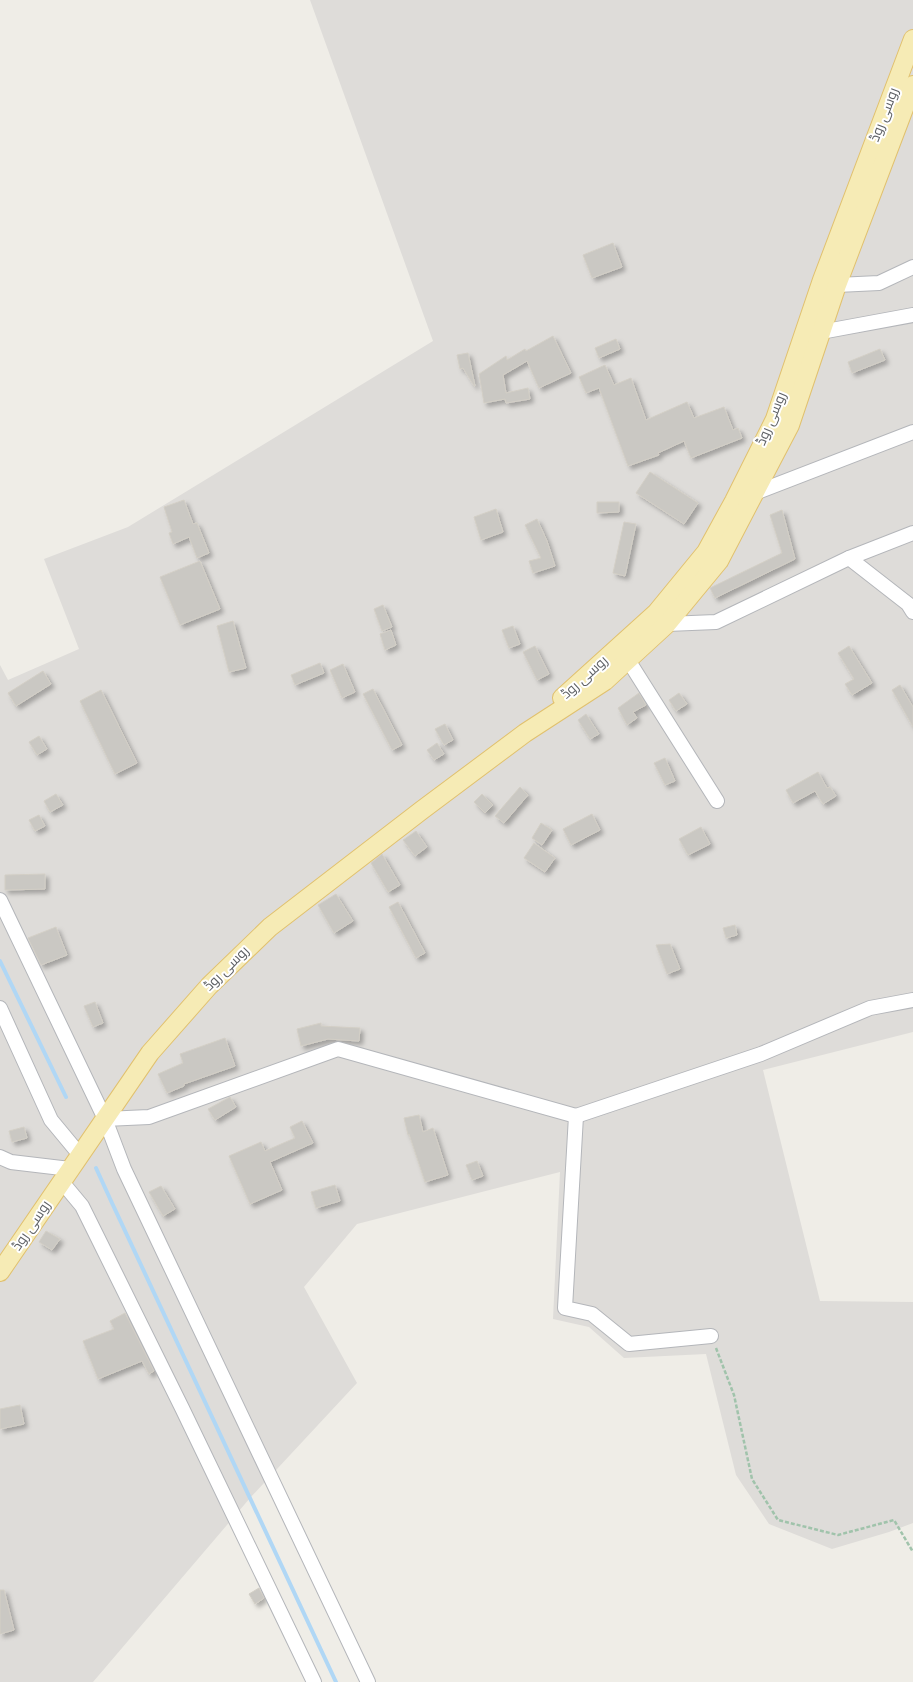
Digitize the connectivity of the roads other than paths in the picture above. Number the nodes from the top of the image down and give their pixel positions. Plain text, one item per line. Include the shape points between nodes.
1 (913, 39) edge
2 (913, 85) edge
3 (913, 267) edge
4 (837, 286) junction
5 (913, 316) edge
6 (821, 332) junction
7 (913, 432) edge
8 (755, 493) junction
9 (913, 533) edge
10 (849, 558) junction
11 (913, 612) edge
12 (667, 624) junction
13 (628, 660) junction
14 (525, 733) junction
15 (717, 800) dead end
16 (0, 900) edge
17 (913, 1000) edge
18 (0, 1008) edge
19 (576, 1116) junction
20 (105, 1119) junction
21 (0, 1147) edge
22 (6, 1159) edge
23 (71, 1169) junction
24 (0, 1272) edge
25 (711, 1336) road end
26 (314, 1682) edge
27 (368, 1682) edge

1 - 14 main road, روسی روڈ via 822,280 775,419 706,552 656,613
2 - 4 main road, روسی روڈ
3 - 4 street via 879,283
4 - 6 main road, روسی روڈ
5 - 6 street
6 - 8 main road, روسی روڈ via 790,425
7 - 8 street
8 - 12 main road, روسی روڈ via 719,561
9 - 10 street
10 - 11 street via 908,604
10 - 12 street via 716,622
12 - 13 main road, روسی روڈ
13 - 14 main road, روسی روڈ via 605,681
13 - 15 street
14 - 20 main road, روسی روڈ via 270,927 209,986 150,1053
16 - 20 street
17 - 19 street via 870,1008 761,1054
18 - 23 street
19 - 20 street via 338,1049 149,1117
19 - 25 street via 565,1308 592,1314 629,1344
20 - 23 main road, روسی روڈ
20 - 27 street via 124,1169
21 - 22 street
22 - 23 street
23 - 24 main road, روسی روڈ
23 - 26 street via 82,1206

